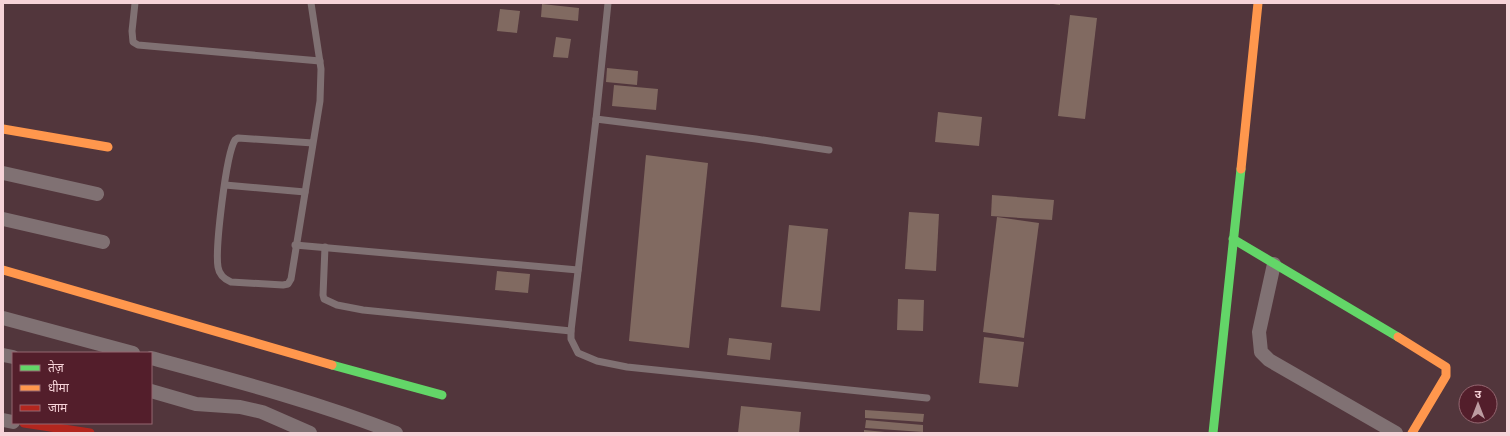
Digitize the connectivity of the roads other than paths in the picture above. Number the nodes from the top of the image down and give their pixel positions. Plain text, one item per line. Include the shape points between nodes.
1 (135, 3) edge
2 (311, 3) edge
3 (608, 3) edge
4 (1258, 3) edge
5 (320, 61) junction
6 (596, 119) junction
7 (3, 129) edge
8 (313, 143) junction
9 (108, 147) dead end
10 (830, 150) dead end
11 (3, 173) edge
12 (224, 185) junction
13 (305, 192) junction
14 (97, 194) dead end
15 (3, 219) edge
16 (1233, 239) junction
17 (103, 242) dead end
18 (296, 245) junction
19 (325, 247) junction
20 (1274, 264) junction
21 (3, 270) edge
22 (578, 270) junction
23 (3, 318) edge
24 (571, 331) junction
25 (129, 352) edge
26 (152, 358) edge
27 (152, 391) edge
28 (442, 395) dead end
29 (927, 398) dead end
30 (31, 424) edge
31 (90, 433) edge
32 (310, 433) edge
33 (396, 433) edge
34 (1213, 433) edge
35 (1396, 433) edge
36 (1412, 433) edge

1 - 5 lane via 132,31 133,42 138,45
2 - 5 lane
3 - 6 lane
4 - 16 street
5 - 8 lane via 320,101
6 - 10 lane
6 - 22 lane
7 - 9 street
8 - 12 lane via 238,138 233,142
8 - 13 lane
11 - 14 street
12 - 13 lane
12 - 18 lane via 217,266 222,277 231,282 288,284
13 - 18 lane
15 - 17 street
16 - 20 street
16 - 34 street
18 - 19 lane
19 - 22 lane
19 - 24 lane via 323,295 324,299 337,306
20 - 35 street via 1259,332 1261,352 1268,360
20 - 36 street via 1446,367 1446,376
21 - 28 street via 282,352
22 - 24 lane
23 - 25 street
24 - 29 lane via 574,348 584,357 627,367
26 - 33 street via 250,386
27 - 32 street via 196,404 240,407 262,412
30 - 31 street

